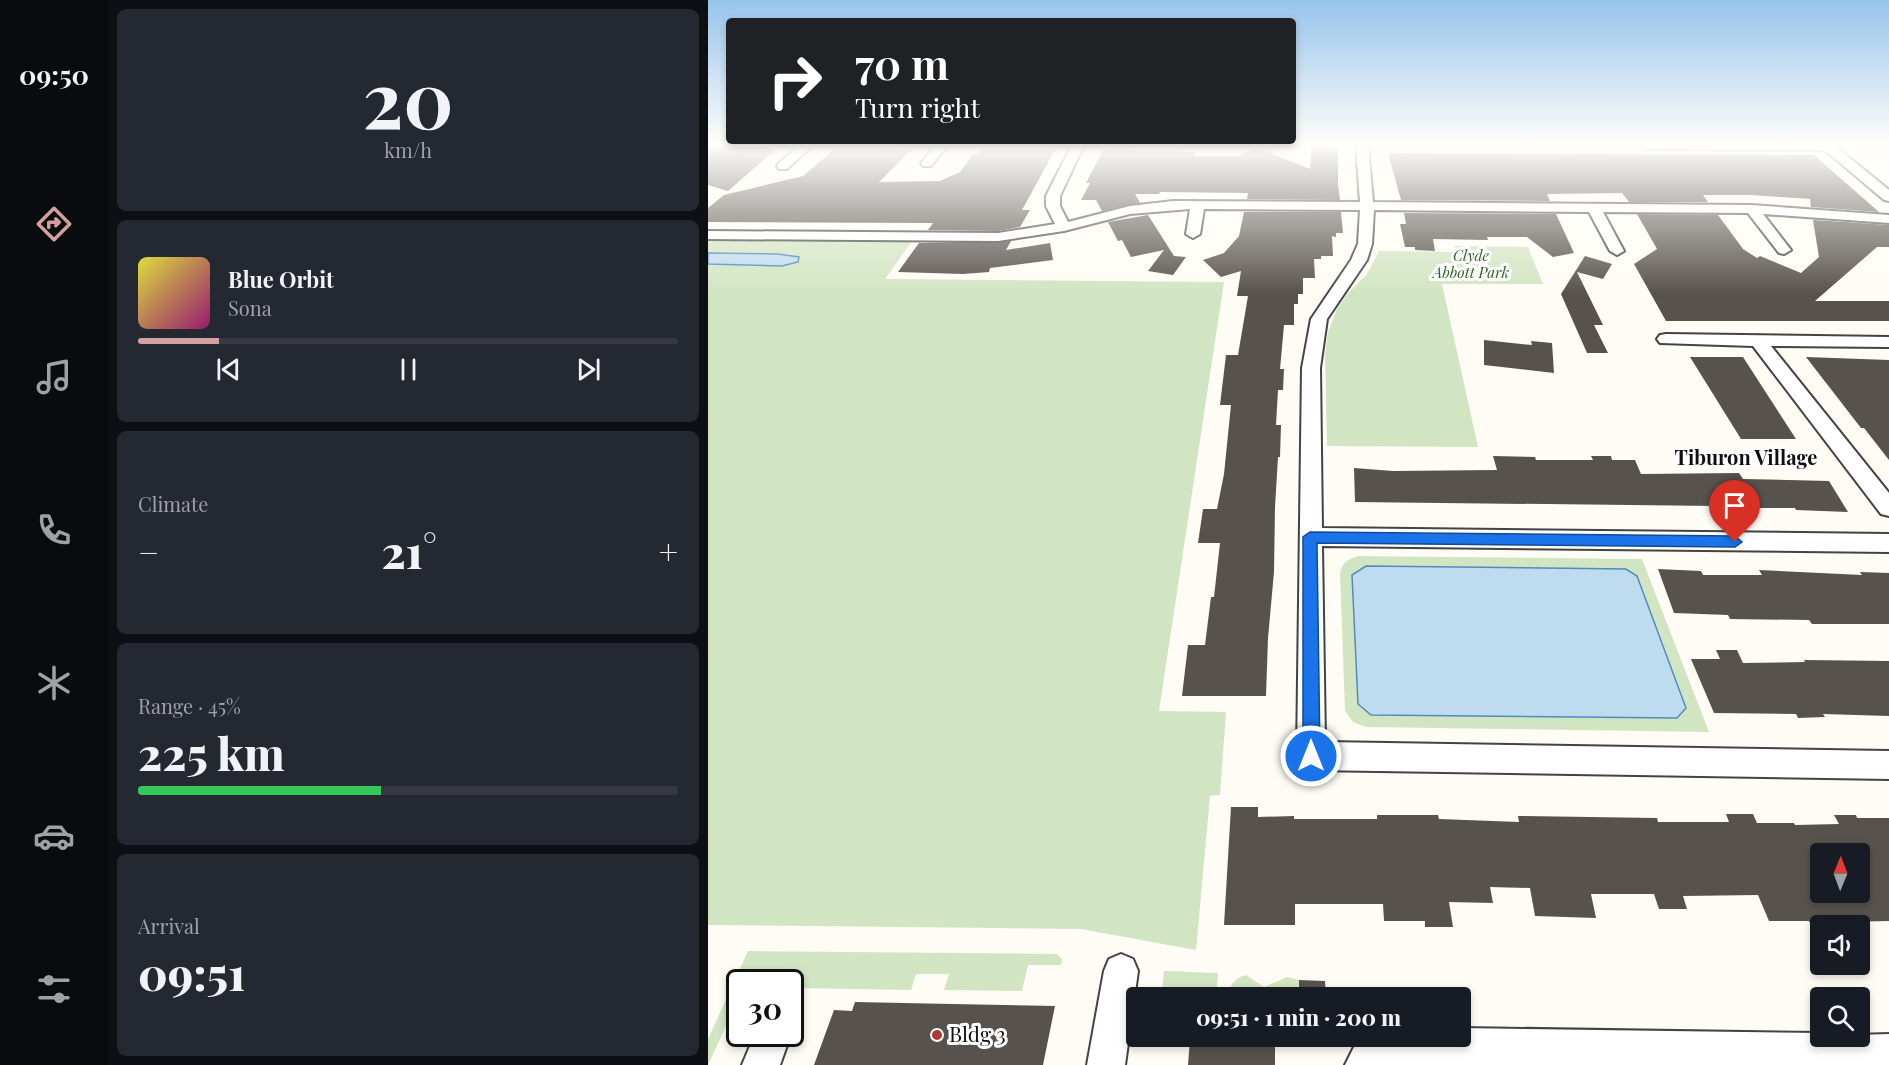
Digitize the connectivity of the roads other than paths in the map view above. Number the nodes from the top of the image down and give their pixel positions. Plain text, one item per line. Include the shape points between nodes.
1 (1054, 195) edge
2 (1366, 195) edge
3 (1198, 205) junction
4 (1367, 206) junction
5 (1594, 208) junction
6 (1752, 209) junction
7 (1889, 219) edge
8 (1065, 226) junction
9 (1193, 234) dead end
10 (708, 235) edge
11 (1784, 250) dead end
12 (1617, 251) dead end
13 (1666, 339) dead end
14 (1758, 341) junction
15 (1889, 342) edge
16 (1889, 508) edge
17 (1310, 537) junction
18 (1889, 543) edge
19 (1889, 765) edge
20 (1121, 971) dead end
21 (768, 1047) edge
22 (1889, 1052) edge
23 (760, 1065) edge
24 (1106, 1065) edge
25 (1364, 1065) edge

1 - 8 street via 1053,206
2 - 4 street
3 - 4 street
3 - 8 street via 1130,210
3 - 9 street
4 - 5 street
4 - 17 street via 1365,244 1359,260 1319,319 1311,368
5 - 6 street
5 - 12 street
6 - 7 street
6 - 11 street
8 - 10 street via 998,237
13 - 14 street
14 - 15 street
14 - 16 street
17 - 18 street
17 - 19 street via 1311,756
20 - 24 street
21 - 23 street
22 - 25 street via 1398,1046 1379,1049

